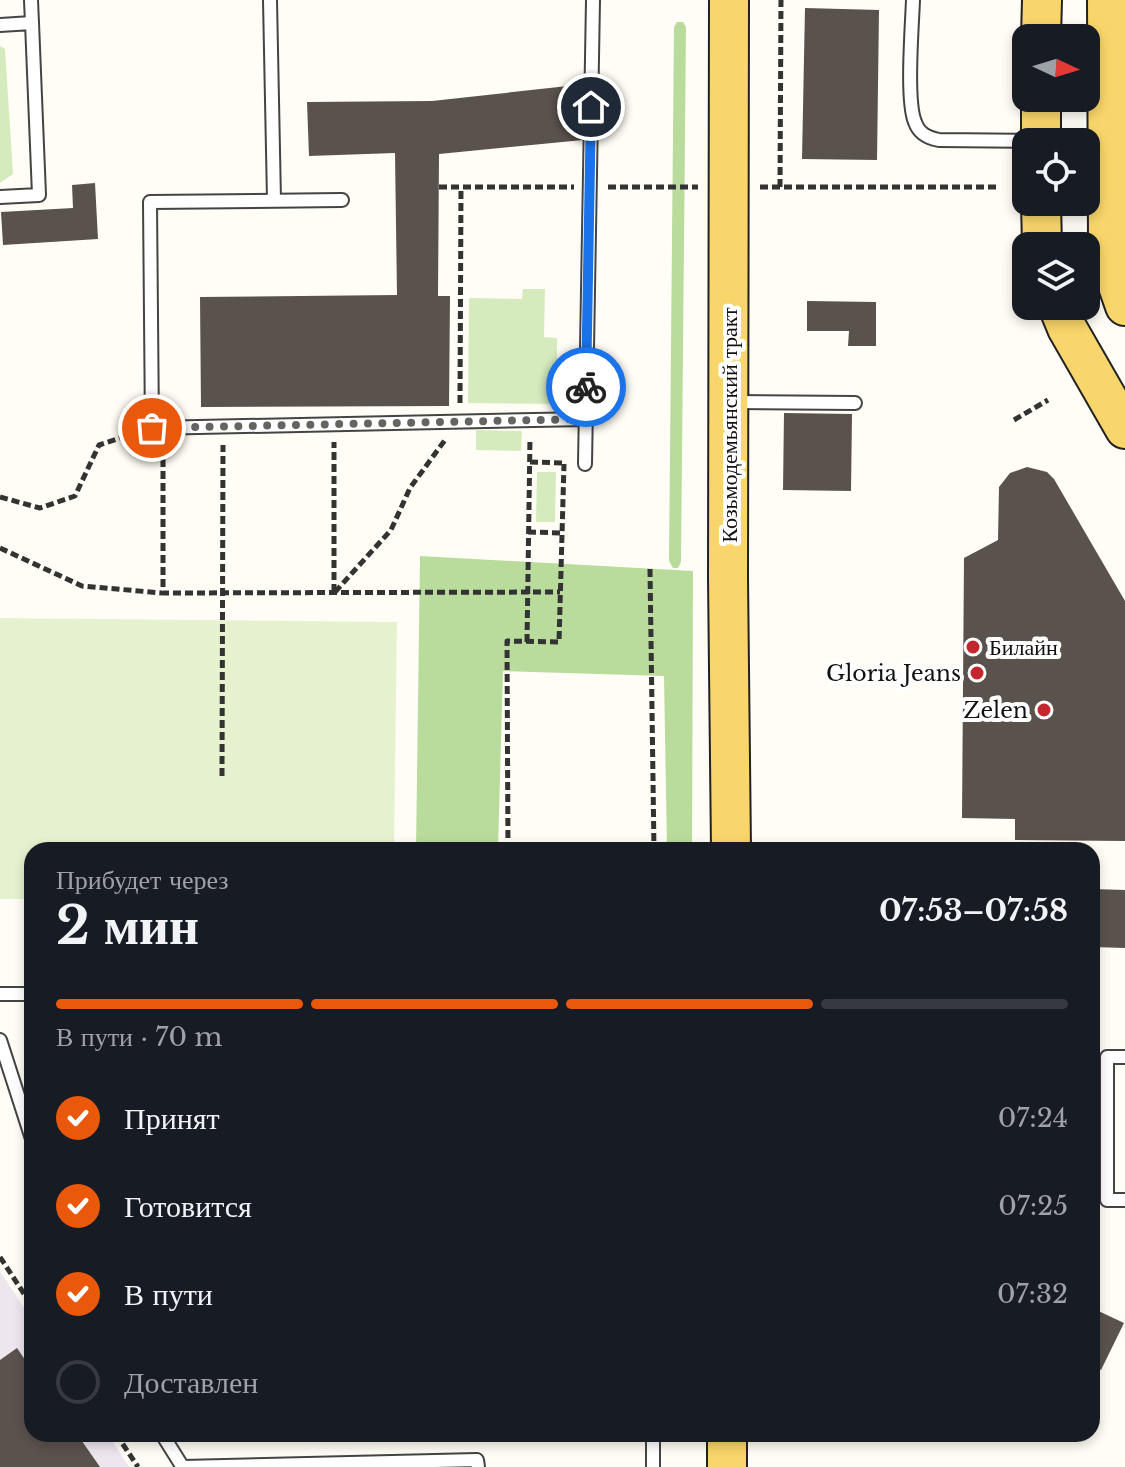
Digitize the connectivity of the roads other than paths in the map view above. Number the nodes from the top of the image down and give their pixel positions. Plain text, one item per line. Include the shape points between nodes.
1 (31, 0) edge
2 (270, 0) edge
3 (593, 0) edge
4 (729, 0) edge
5 (913, 0) edge
6 (1042, 0) edge
7 (1107, 0) edge
8 (32, 23) junction
9 (1041, 24) edge
10 (0, 25) edge
11 (1012, 141) edge
12 (0, 197) edge
13 (274, 200) junction
14 (342, 200) dead end
15 (1123, 299) edge
16 (1064, 320) edge
17 (730, 402) junction
18 (855, 403) dead end
19 (1121, 414) edge
20 (586, 419) junction
21 (585, 464) road end
22 (733, 842) edge
23 (0, 994) edge
24 (24, 994) edge
25 (0, 1040) edge
26 (1125, 1057) edge
27 (24, 1114) edge
28 (1125, 1200) edge
29 (167, 1442) edge
30 (653, 1442) edge
31 (727, 1442) edge
32 (183, 1466) edge
33 (478, 1467) edge
34 (653, 1467) edge
35 (727, 1467) edge

1 - 8 lane
2 - 13 lane
3 - 20 lane
4 - 17 main road, Козьмодемьянский тракт
5 - 11 lane via 915,124 926,137 939,140
6 - 9 main road
7 - 15 main road via 1108,244
8 - 10 lane
8 - 12 lane via 39,195
13 - 14 lane
13 - 20 lane via 150,202 157,428
16 - 19 main road
17 - 18 lane
17 - 22 main road, Козьмодемьянский тракт
20 - 21 lane
23 - 24 lane
25 - 27 lane
26 - 28 lane via 1107,1057 1107,1200
29 - 32 lane
30 - 34 lane
31 - 35 main road
32 - 33 lane via 477,1460

